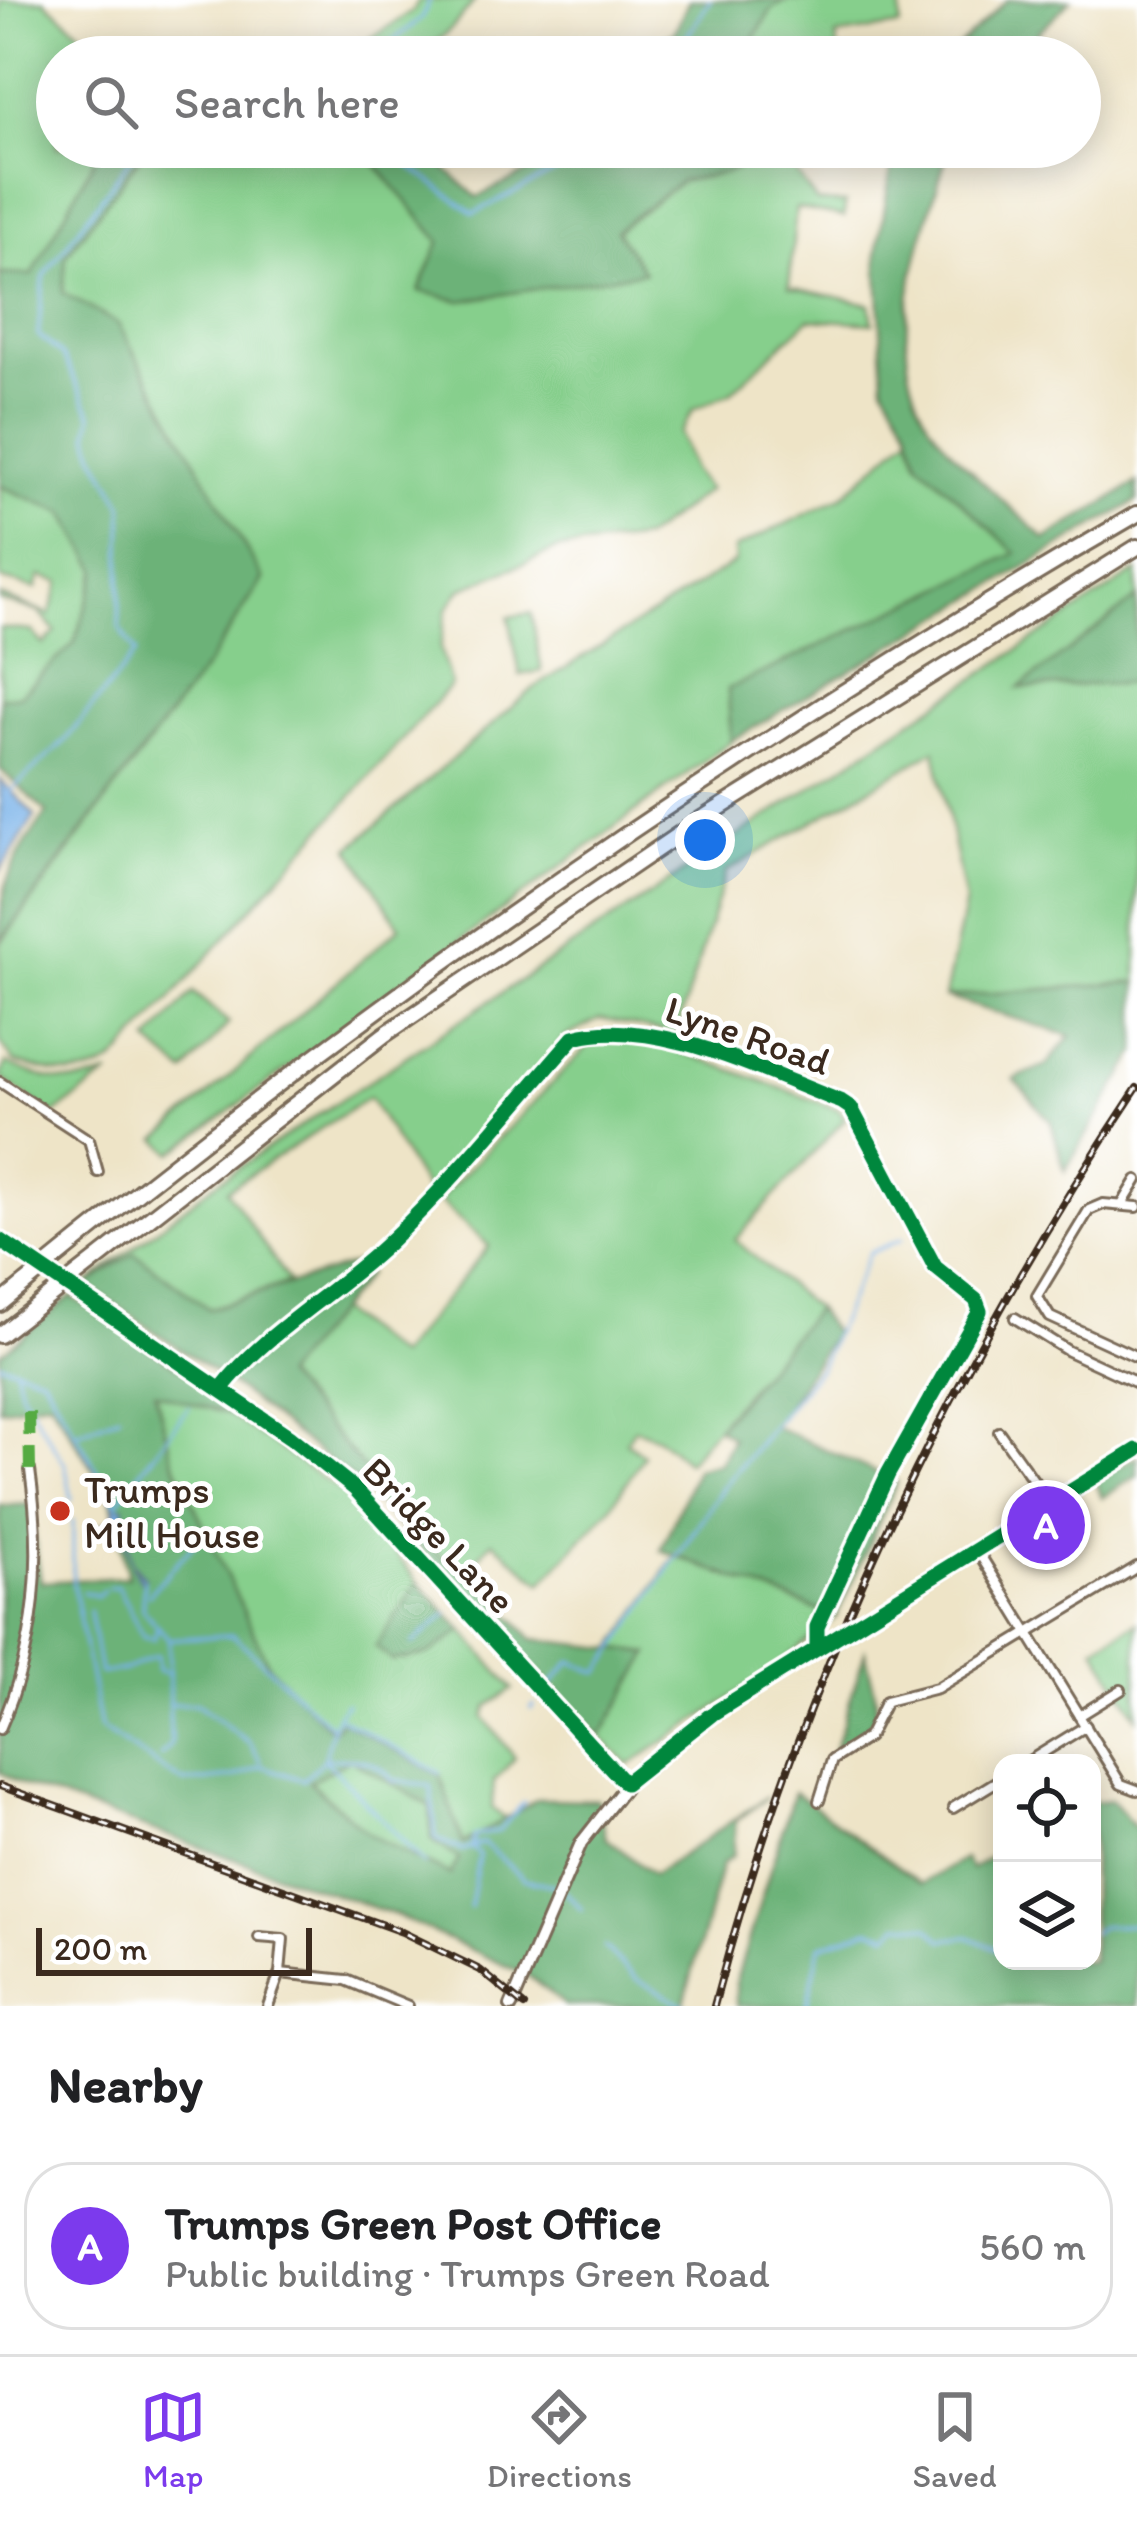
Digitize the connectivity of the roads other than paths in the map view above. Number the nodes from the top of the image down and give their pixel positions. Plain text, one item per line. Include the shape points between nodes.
1 (1137, 514) edge
2 (1137, 547) edge
3 (0, 1082) edge
4 (98, 1172) dead end
5 (1137, 1180) edge
6 (1124, 1203) junction
7 (1137, 1207) edge
8 (0, 1240) edge
9 (0, 1304) edge
10 (1016, 1318) dead end
11 (0, 1335) edge
12 (1137, 1357) edge
13 (1137, 1383) edge
14 (221, 1389) junction
15 (998, 1432) dead end
16 (1137, 1450) edge
17 (30, 1470) dead end
18 (1048, 1502) junction
19 (976, 1547) junction
20 (1137, 1567) edge
21 (1028, 1631) junction
22 (817, 1647) junction
23 (1121, 1690) dead end
24 (1079, 1716) junction
25 (1086, 1726) junction
26 (0, 1729) edge
27 (1041, 1754) edge
28 (625, 1783) junction
29 (993, 1784) edge
30 (1137, 1790) edge
31 (819, 1801) dead end
32 (953, 1808) dead end
33 (259, 1937) dead end
34 (280, 1973) junction
35 (268, 2006) edge
36 (408, 2006) edge
37 (511, 2006) edge

1 - 9 highway via 934,633 453,955
2 - 11 highway via 700,820 384,1035
3 - 4 street via 89,1140
5 - 6 street
6 - 7 street
6 - 12 street via 1089,1210 1037,1296 1050,1317
8 - 14 street, Bridge Lane, bridge
10 - 13 street
14 - 22 street, Lyne Road via 412,1219 574,1037 603,1029 659,1036 842,1102 935,1267 980,1311 888,1474 817,1627
14 - 28 street, Bridge Lane via 355,1490
15 - 18 street
16 - 18 street
17 - 26 street via 37,1591 24,1668
18 - 19 street
19 - 21 street
19 - 22 street
20 - 21 street
21 - 24 street
21 - 31 street via 937,1688 886,1700 868,1737 832,1760
22 - 28 street via 677,1737
23 - 24 street
24 - 25 street
25 - 27 street
25 - 30 street via 1121,1784
28 - 37 street via 581,1843
29 - 32 street
33 - 34 street via 283,1940
34 - 35 street
34 - 36 street via 346,1980

